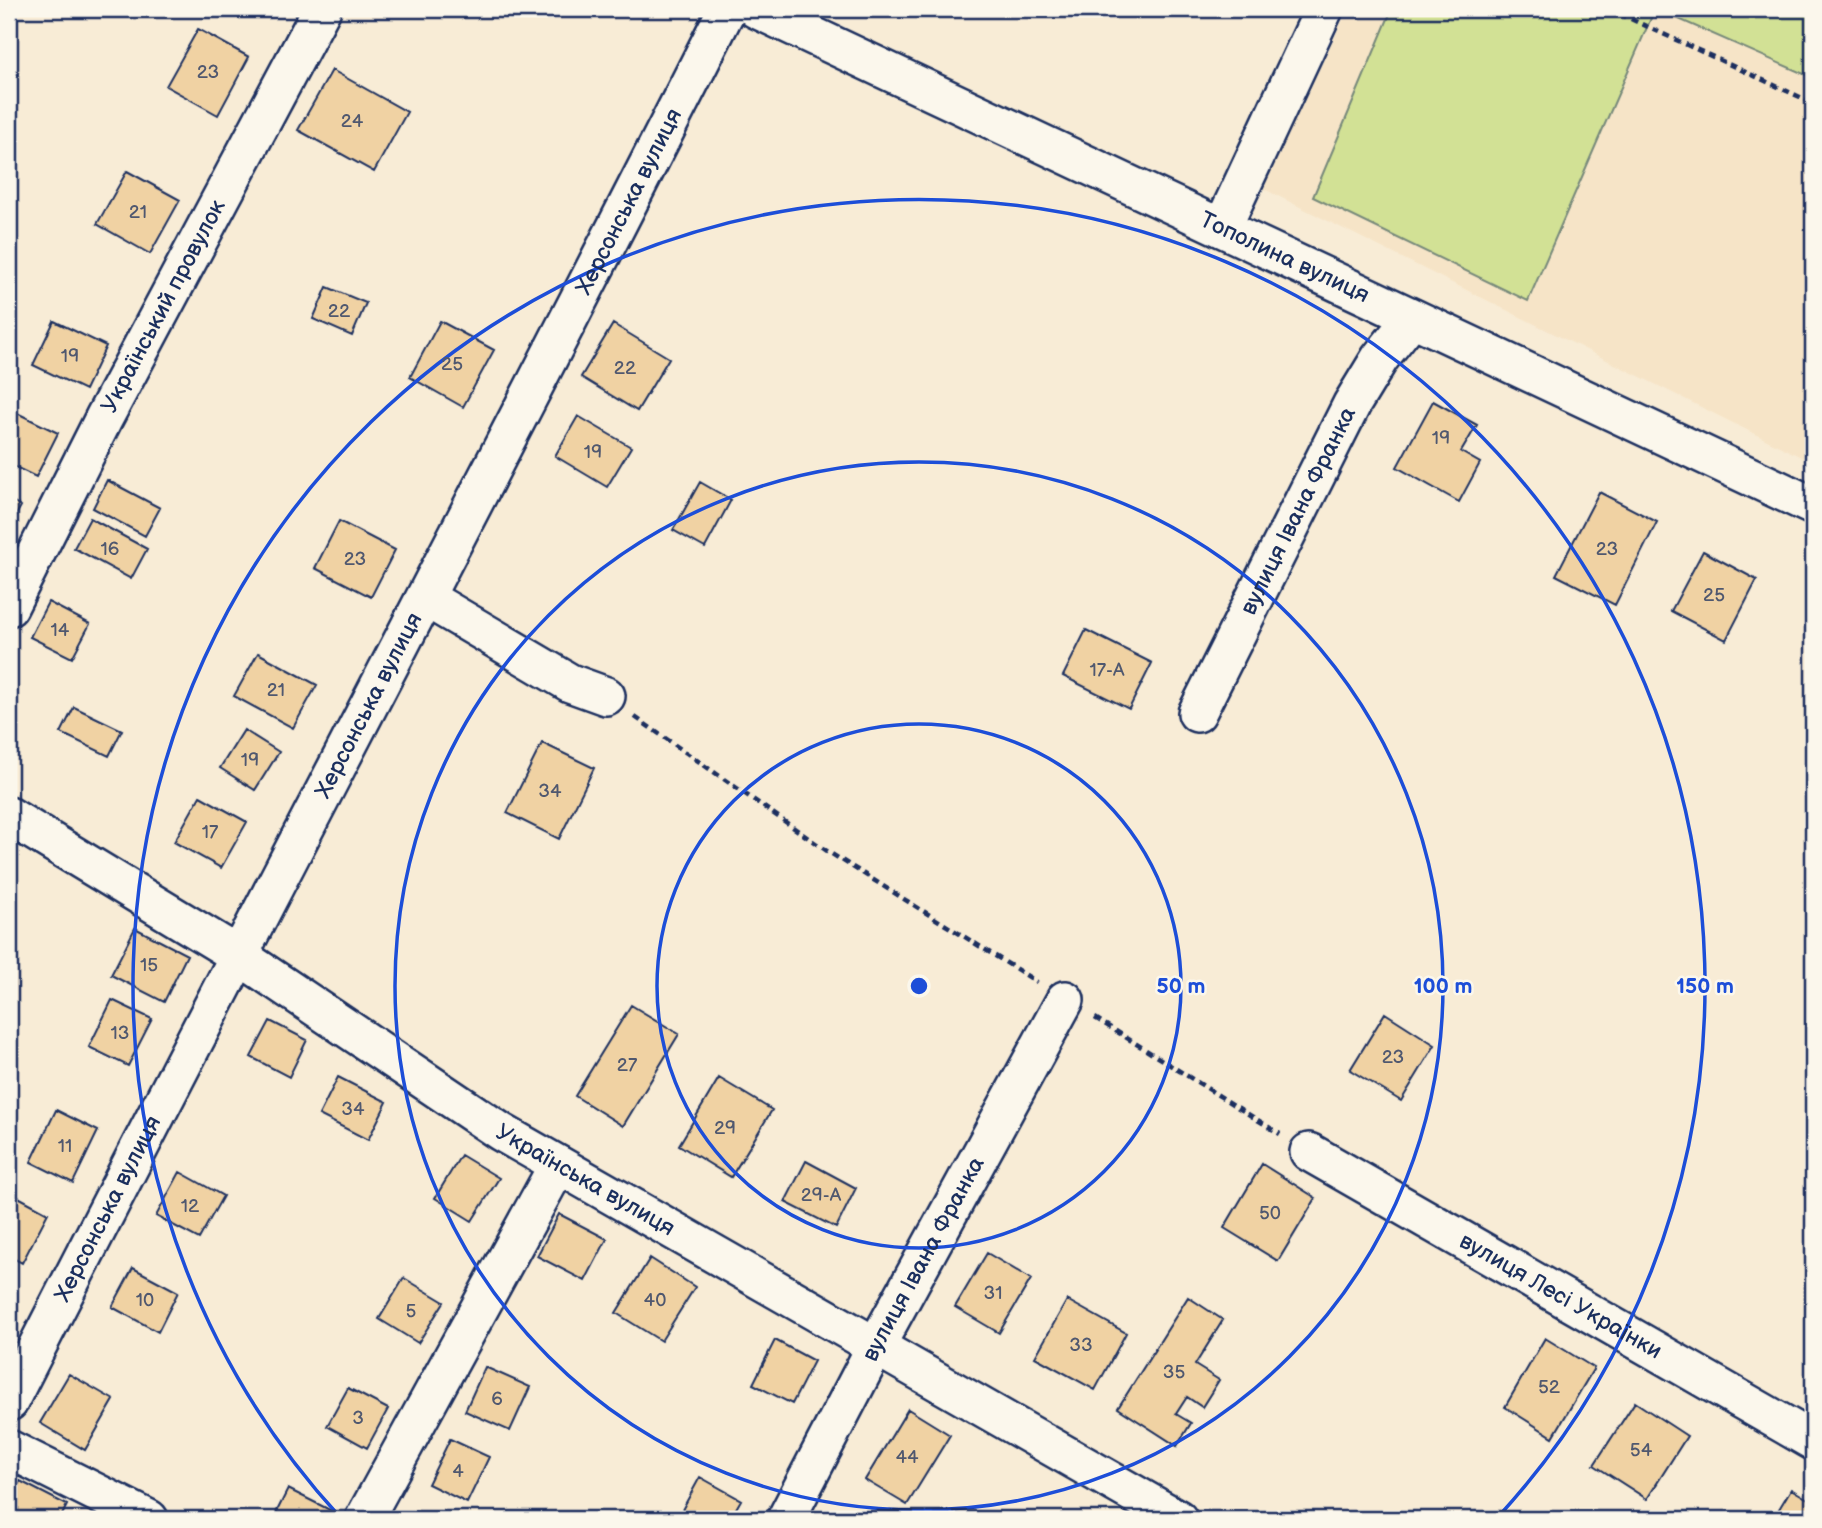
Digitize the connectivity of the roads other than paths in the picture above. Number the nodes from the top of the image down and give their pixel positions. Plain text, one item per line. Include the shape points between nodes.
1 (322, 9) edge
2 (727, 9) edge
3 (756, 9) edge
4 (1324, 9) edge
5 (1222, 228) junction
6 (1412, 318) junction
7 (1813, 506) edge
8 (426, 598) junction
9 (9, 607) edge
10 (606, 696) road end
11 (1197, 713) dead end
12 (9, 816) edge
13 (239, 955) junction
14 (1065, 1000) road end
15 (1309, 1152) road end
16 (558, 1165) junction
17 (876, 1346) junction
18 (9, 1402) edge
19 (1813, 1441) edge
20 (9, 1449) edge
21 (149, 1519) edge
22 (364, 1519) edge
23 (786, 1519) edge
24 (1178, 1519) edge

1 - 9 street, Український провулок
2 - 8 street, Херсонська вулиця
3 - 5 street, Тополина вулиця
4 - 5 street
5 - 6 street, Тополина вулиця
6 - 7 street, Тополина вулиця
6 - 11 street, вулиця Івана Франка via 1352,404
8 - 10 street via 570,683
8 - 13 street, Херсонська вулиця
12 - 13 street, Українська вулиця
13 - 16 street, Українська вулиця via 501,1132
13 - 18 street, Херсонська вулиця
14 - 17 street, вулиця Івана Франка
15 - 19 street, вулиця Лесі Українки
16 - 17 street, Українська вулиця
16 - 22 street
17 - 23 street, вулиця Івана Франка
17 - 24 street, Українська вулиця
20 - 21 street

